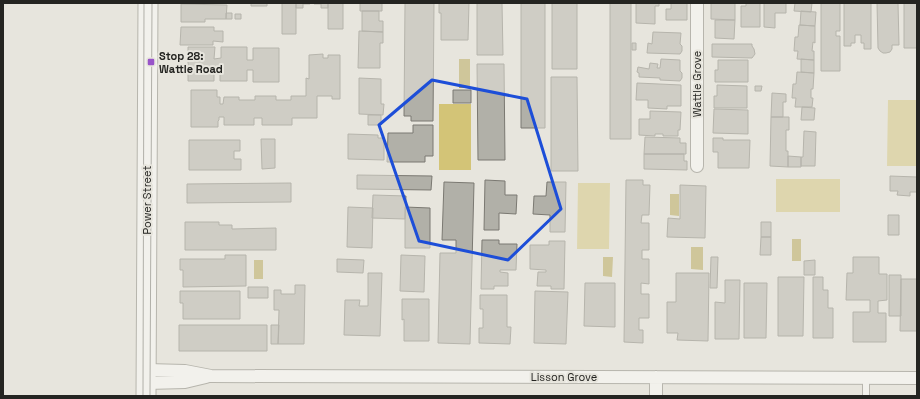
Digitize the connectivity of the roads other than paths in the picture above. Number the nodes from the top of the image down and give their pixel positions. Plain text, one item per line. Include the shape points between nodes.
1 (148, 3) edge
2 (697, 3) edge
3 (698, 166) dead end
4 (656, 377) junction
5 (866, 377) junction
6 (917, 378) edge
7 (147, 383) edge
8 (656, 396) edge
9 (866, 396) edge

1 - 7 main road, Power Street
2 - 3 street, Wattle Grove
4 - 5 street, Lisson Grove
4 - 7 street, Lisson Grove via 211,376 185,382
4 - 8 street
5 - 6 street, Lisson Grove
5 - 9 lane

